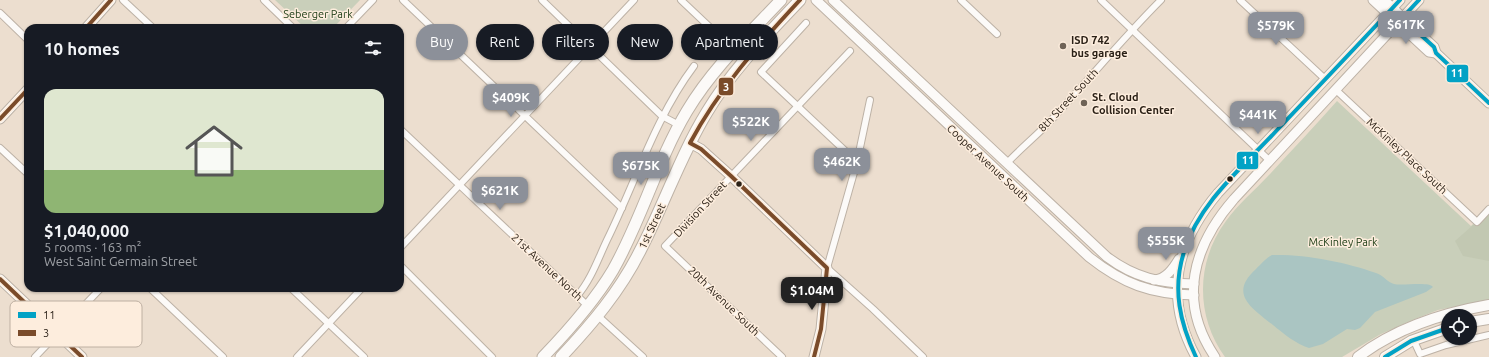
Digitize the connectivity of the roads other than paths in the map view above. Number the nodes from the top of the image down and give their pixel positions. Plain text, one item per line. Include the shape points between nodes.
1 (111, 0) edge
2 (123, 0) edge
3 (264, 0) edge
4 (373, 0) edge
5 (403, 0) edge
6 (542, 0) edge
7 (634, 0) edge
8 (680, 0) edge
9 (781, 0) edge
10 (800, 0) edge
11 (816, 0) edge
12 (834, 0) edge
13 (961, 0) edge
14 (1101, 0) edge
15 (1161, 0) edge
16 (1240, 0) edge
17 (1373, 0) edge
18 (1384, 0) edge
19 (1400, 0) edge
20 (1419, 0) edge
21 (1390, 11) junction
22 (0, 14) edge
23 (1400, 21) junction
24 (806, 23) dead end
25 (90, 24) edge
26 (149, 24) edge
27 (290, 24) edge
28 (350, 24) edge
29 (568, 24) edge
30 (706, 24) edge
31 (609, 27) edge
32 (1132, 29) junction
33 (997, 34) dead end
34 (24, 36) edge
35 (850, 51) dead end
36 (578, 60) edge
37 (605, 60) edge
38 (694, 66) dead end
39 (1325, 79) junction
40 (1336, 90) junction
41 (24, 93) edge
42 (870, 100) dead end
43 (1489, 103) edge
44 (797, 107) junction
45 (525, 116) junction
46 (662, 116) junction
47 (0, 119) edge
48 (679, 125) junction
49 (404, 133) edge
50 (690, 143) junction
51 (0, 148) edge
52 (1258, 150) junction
53 (1270, 161) junction
54 (857, 162) junction
55 (1006, 163) junction
56 (24, 170) edge
57 (731, 176) junction
58 (460, 185) junction
59 (622, 208) junction
60 (1489, 209) edge
61 (404, 244) edge
62 (666, 246) joint
63 (1183, 252) junction
64 (827, 268) junction
65 (404, 269) edge
66 (0, 279) edge
67 (1153, 280) junction
68 (1178, 284) junction
69 (1194, 284) junction
70 (96, 292) edge
71 (154, 292) edge
72 (294, 292) edge
73 (358, 292) edge
74 (1178, 295) junction
75 (1194, 295) junction
76 (577, 296) junction
77 (23, 301) edge
78 (88, 301) edge
79 (1489, 305) edge
80 (589, 307) junction
81 (598, 316) junction
82 (1489, 319) edge
83 (1477, 321) edge
84 (328, 324) junction
85 (1441, 330) edge
86 (1489, 335) edge
87 (1414, 340) junction
88 (45, 347) edge
89 (72, 347) edge
90 (35, 357) edge
91 (82, 357) edge
92 (223, 357) edge
93 (297, 357) edge
94 (364, 357) edge
95 (492, 357) edge
96 (543, 357) edge
97 (561, 357) edge
98 (643, 357) edge
99 (782, 357) edge
100 (814, 357) edge
101 (923, 357) edge
102 (1196, 357) edge
103 (1215, 357) edge
104 (1358, 357) edge
105 (1385, 357) edge

1 - 25 main road
2 - 26 street
3 - 27 street
4 - 28 street
5 - 45 street
6 - 29 street
7 - 31 street
8 - 30 street
9 - 48 highway, 1st Street via 718,68 698,93
10 - 50 highway, 1st Street via 736,69 712,103
11 - 74 main road, Cooper Avenue South via 1089,257 1127,282 1150,290
12 - 55 main road
13 - 33 street
14 - 32 street
15 - 32 street, 8th Street South
16 - 39 street
17 - 21 main road
18 - 21 main road
19 - 21 main road
20 - 23 main road
21 - 23 main road
21 - 39 main road
22 - 34 street
23 - 40 main road
23 - 43 main road via 1434,47 1436,53
24 - 44 street via 761,72
32 - 52 street
32 - 55 street, 8th Street South via 1054,118
35 - 44 street, Division Street
36 - 45 street
37 - 46 street
38 - 46 street
39 - 52 main road
40 - 53 main road
40 - 60 street, McKinley Place South via 1477,222
41 - 47 main road
42 - 54 street
44 - 54 street
44 - 57 street, Division Street
45 - 58 street
45 - 59 street
46 - 48 street
46 - 59 street
48 - 80 highway, 1st Street via 627,242
49 - 58 street, 21st Avenue North
50 - 57 main road via 701,149
50 - 81 highway, 1st Street via 640,250 621,284
51 - 56 street
52 - 53 street
52 - 63 main road via 1198,218
53 - 69 main road via 1213,225 1200,252
54 - 64 street
55 - 67 main road via 1107,257 1133,273
57 - 62 street, Division Street
57 - 64 main road
58 - 61 street
58 - 76 street, 21st Avenue North
59 - 76 street via 588,281
62 - 99 street, 20th Avenue South
63 - 67 main road via 1167,275
63 - 68 main road
64 - 100 main road via 821,329
64 - 101 street
65 - 95 street
66 - 77 main road
67 - 68 main road
68 - 69 main road
68 - 74 main road
69 - 75 main road
70 - 78 street
71 - 92 street
72 - 84 street
73 - 84 street
74 - 75 main road, Cooper Avenue South
74 - 102 main road via 1182,324
75 - 103 main road via 1201,328
76 - 80 street, 21st Avenue North
79 - 104 main road via 1455,311 1406,329
80 - 96 highway
81 - 97 highway
81 - 98 street
82 - 83 main road
84 - 93 street
84 - 94 street
85 - 87 main road
86 - 87 street via 1420,354
87 - 105 main road
88 - 90 street
89 - 91 main road

